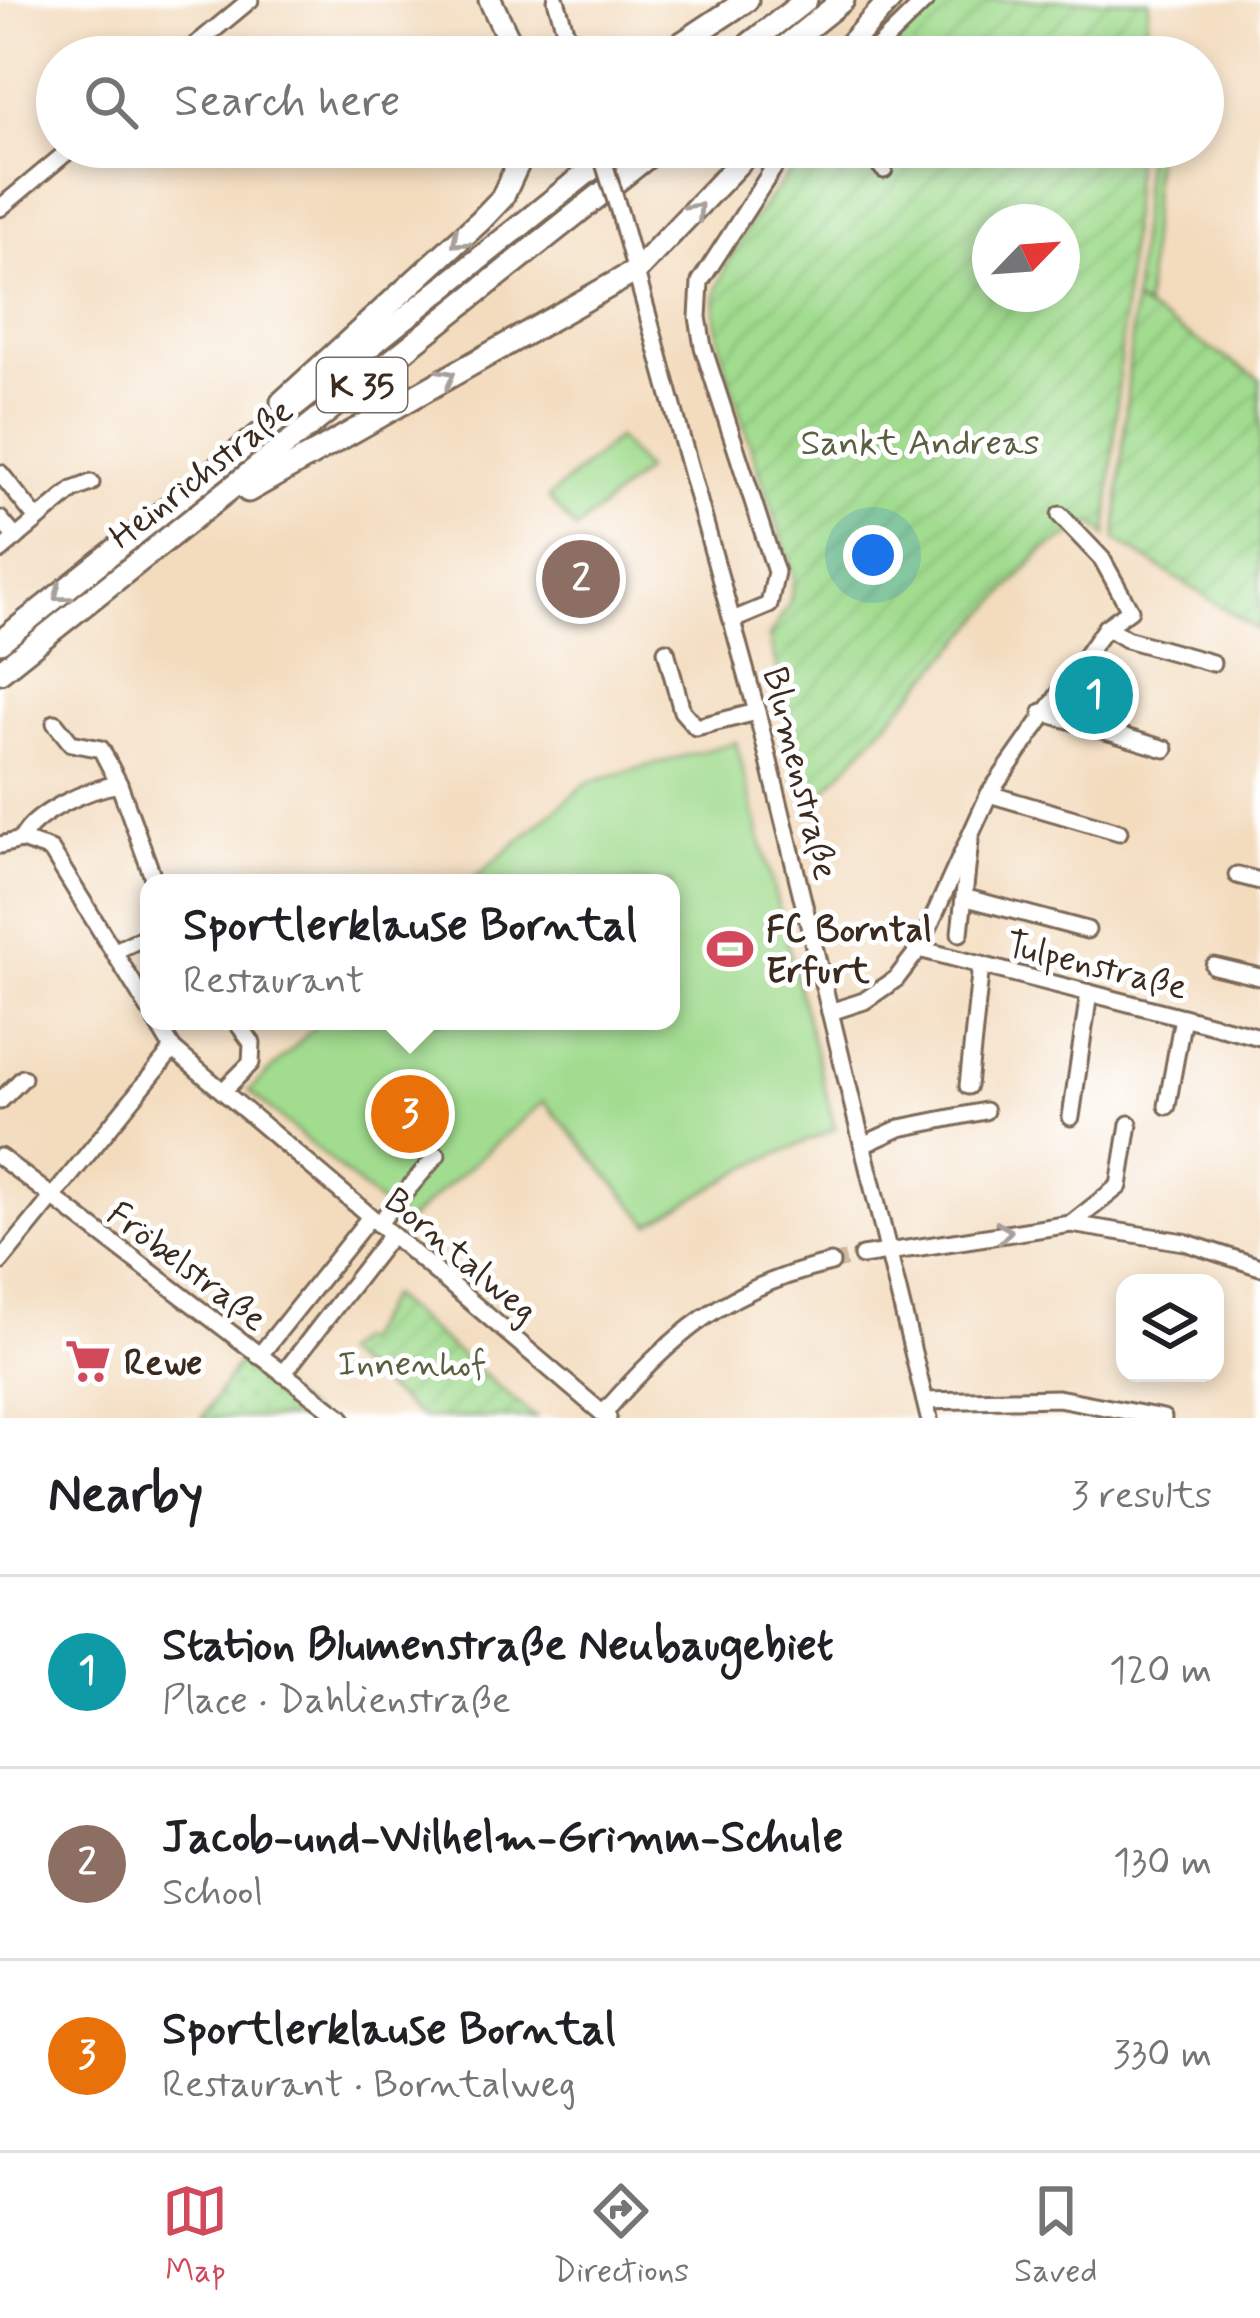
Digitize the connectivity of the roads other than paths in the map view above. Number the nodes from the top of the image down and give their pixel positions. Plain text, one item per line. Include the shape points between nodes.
1 (250, 0) edge
2 (490, 0) edge
3 (556, 0) edge
4 (747, 0) edge
5 (806, 0) edge
6 (844, 0) edge
7 (890, 0) edge
8 (926, 0) edge
9 (206, 36) edge
10 (507, 36) edge
11 (567, 36) edge
12 (693, 36) edge
13 (761, 36) edge
14 (799, 36) edge
15 (857, 36) edge
16 (889, 36) edge
17 (49, 168) edge
18 (516, 168) edge
19 (584, 168) edge
20 (604, 168) edge
21 (634, 168) edge
22 (734, 168) edge
23 (774, 168) edge
24 (0, 208) edge
25 (636, 271) junction
26 (270, 429) junction
27 (0, 473) edge
28 (91, 483) dead end
29 (198, 515) junction
30 (1060, 515) dead end
31 (0, 519) edge
32 (38, 520) junction
33 (16, 538) junction
34 (0, 551) edge
35 (733, 620) junction
36 (1106, 627) junction
37 (0, 642) edge
38 (666, 651) dead end
39 (1212, 663) dead end
40 (0, 672) edge
41 (757, 712) junction
42 (1042, 712) junction
43 (55, 723) dead end
44 (1165, 749) dead end
45 (119, 784) junction
46 (989, 794) junction
47 (971, 830) junction
48 (1119, 832) dead end
49 (21, 840) junction
50 (0, 845) edge
51 (152, 874) edge
52 (1238, 875) dead end
53 (1260, 881) edge
54 (967, 898) junction
55 (1087, 930) dead end
56 (960, 933) dead end
57 (140, 939) edge
58 (919, 949) junction
59 (115, 951) junction
60 (981, 965) junction
61 (1214, 966) dead end
62 (1260, 977) edge
63 (1089, 993) junction
64 (140, 994) edge
65 (830, 1012) junction
66 (1183, 1017) junction
67 (161, 1030) edge
68 (243, 1030) edge
69 (1260, 1037) edge
70 (172, 1048) junction
71 (23, 1078) dead end
72 (968, 1086) dead end
73 (223, 1091) junction
74 (0, 1101) edge
75 (1167, 1106) dead end
76 (985, 1111) dead end
77 (1071, 1117) dead end
78 (1129, 1124) dead end
79 (862, 1144) junction
80 (437, 1155) dead end
81 (0, 1156) edge
82 (49, 1195) junction
83 (1071, 1224) junction
84 (380, 1225) junction
85 (888, 1250) junction
86 (862, 1256) tunnel mouth
87 (0, 1262) edge
88 (831, 1263) tunnel mouth
89 (1260, 1267) edge
90 (259, 1356) junction
91 (283, 1374) junction
92 (927, 1410) edge
93 (606, 1417) edge
94 (342, 1418) edge
95 (1163, 1418) edge

1 - 9 street
2 - 10 highway
3 - 11 street
4 - 12 highway
5 - 13 highway
6 - 14 highway
7 - 15 highway
8 - 16 street
17 - 24 street
18 -> 26 highway via 502,198 276,408
19 - 26 highway, Heinrichstraße / K 35
20 - 25 street, Blumenstraße, bridge
21 - 29 highway, Heinrichstraße / K 35
25 -> 22 highway
23 - 35 street via 700,282 703,347 776,572 769,605
29 -> 25 highway
25 - 35 street, Blumenstraße
26 -> 37 highway, Heinrichstraße / K 35
27 - 32 street
28 - 32 street
29 - 40 highway, Heinrichstraße / K 35
30 - 36 street via 1102,559 1130,610
31 - 33 street
32 - 33 street
33 - 34 street
35 - 41 street, Blumenstraße
36 - 39 street
36 - 42 street
38 - 41 street via 682,711 695,727
41 - 65 street, Blumenstraße
42 - 44 street
42 - 46 street
43 - 45 street via 71,743 101,748
45 - 49 street via 27,826
45 - 51 street
46 - 47 street
46 - 48 street
47 - 54 street
47 - 58 street
49 - 50 street
49 - 59 street via 52,850
52 - 53 street
54 - 55 street
54 - 56 street
57 - 59 street
58 - 60 street, Tulpenstraße
58 - 65 street via 896,979
59 - 64 street
60 - 63 street, Tulpenstraße
60 - 72 street
61 - 62 street
63 - 66 street, Tulpenstraße
63 - 77 street
65 - 79 street, Blumenstraße
66 - 69 street, Tulpenstraße
66 - 75 street
67 - 70 street, Borntalweg
68 - 73 street via 251,1063
70 - 73 street, Borntalweg
70 - 82 street
71 - 74 street
73 - 84 street, Borntalweg
76 - 79 street
78 - 83 street via 1119,1186
79 - 85 street, Blumenstraße
80 - 84 street
81 - 82 street, Fröbelstraße
82 - 87 street
82 - 90 street, Fröbelstraße
85 -> 83 street
83 - 89 street via 1184,1242
84 - 90 street
84 - 91 street
84 - 93 street, Borntalweg
85 - 86 street
85 - 92 street, Blumenstraße
88 - 93 street via 711,1310 670,1340
90 - 91 street, Fröbelstraße
91 - 94 street, Fröbelstraße
92 - 95 street via 1012,1395

